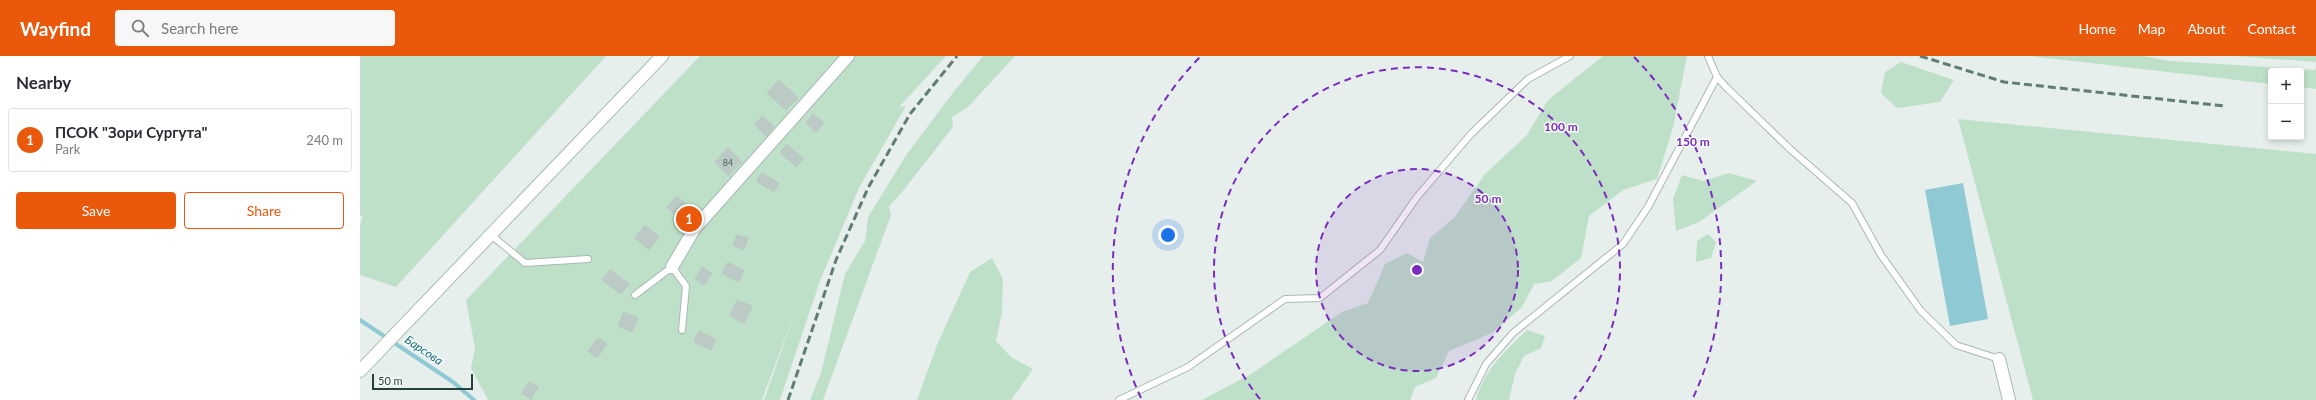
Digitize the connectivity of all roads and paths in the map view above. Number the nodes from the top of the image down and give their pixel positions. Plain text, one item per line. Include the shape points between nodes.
1 (662, 56) edge
2 (848, 56) edge
3 (1570, 56) edge
4 (1708, 56) edge
5 (1717, 77) junction
6 (491, 234) junction
7 (588, 259) dead end
8 (672, 267) junction
9 (634, 295) dead end
10 (682, 330) dead end
11 (1999, 359) joint
12 (360, 371) edge
13 (1119, 400) edge
14 (1468, 400) edge
15 (2009, 400) edge

1 - 6 main road
2 - 8 main road via 695,228
3 - 13 lane via 1528,79 1470,134 1417,197 1380,250 1320,298 1285,299 1188,367
4 - 5 lane
5 - 11 lane via 1790,149 1852,203 1881,255 1921,311 1956,345
5 - 14 lane via 1648,207 1624,244 1513,333 1486,364
6 - 7 lane via 525,263
6 - 12 main road
8 - 9 lane
8 - 10 lane via 686,286
11 - 15 main road

